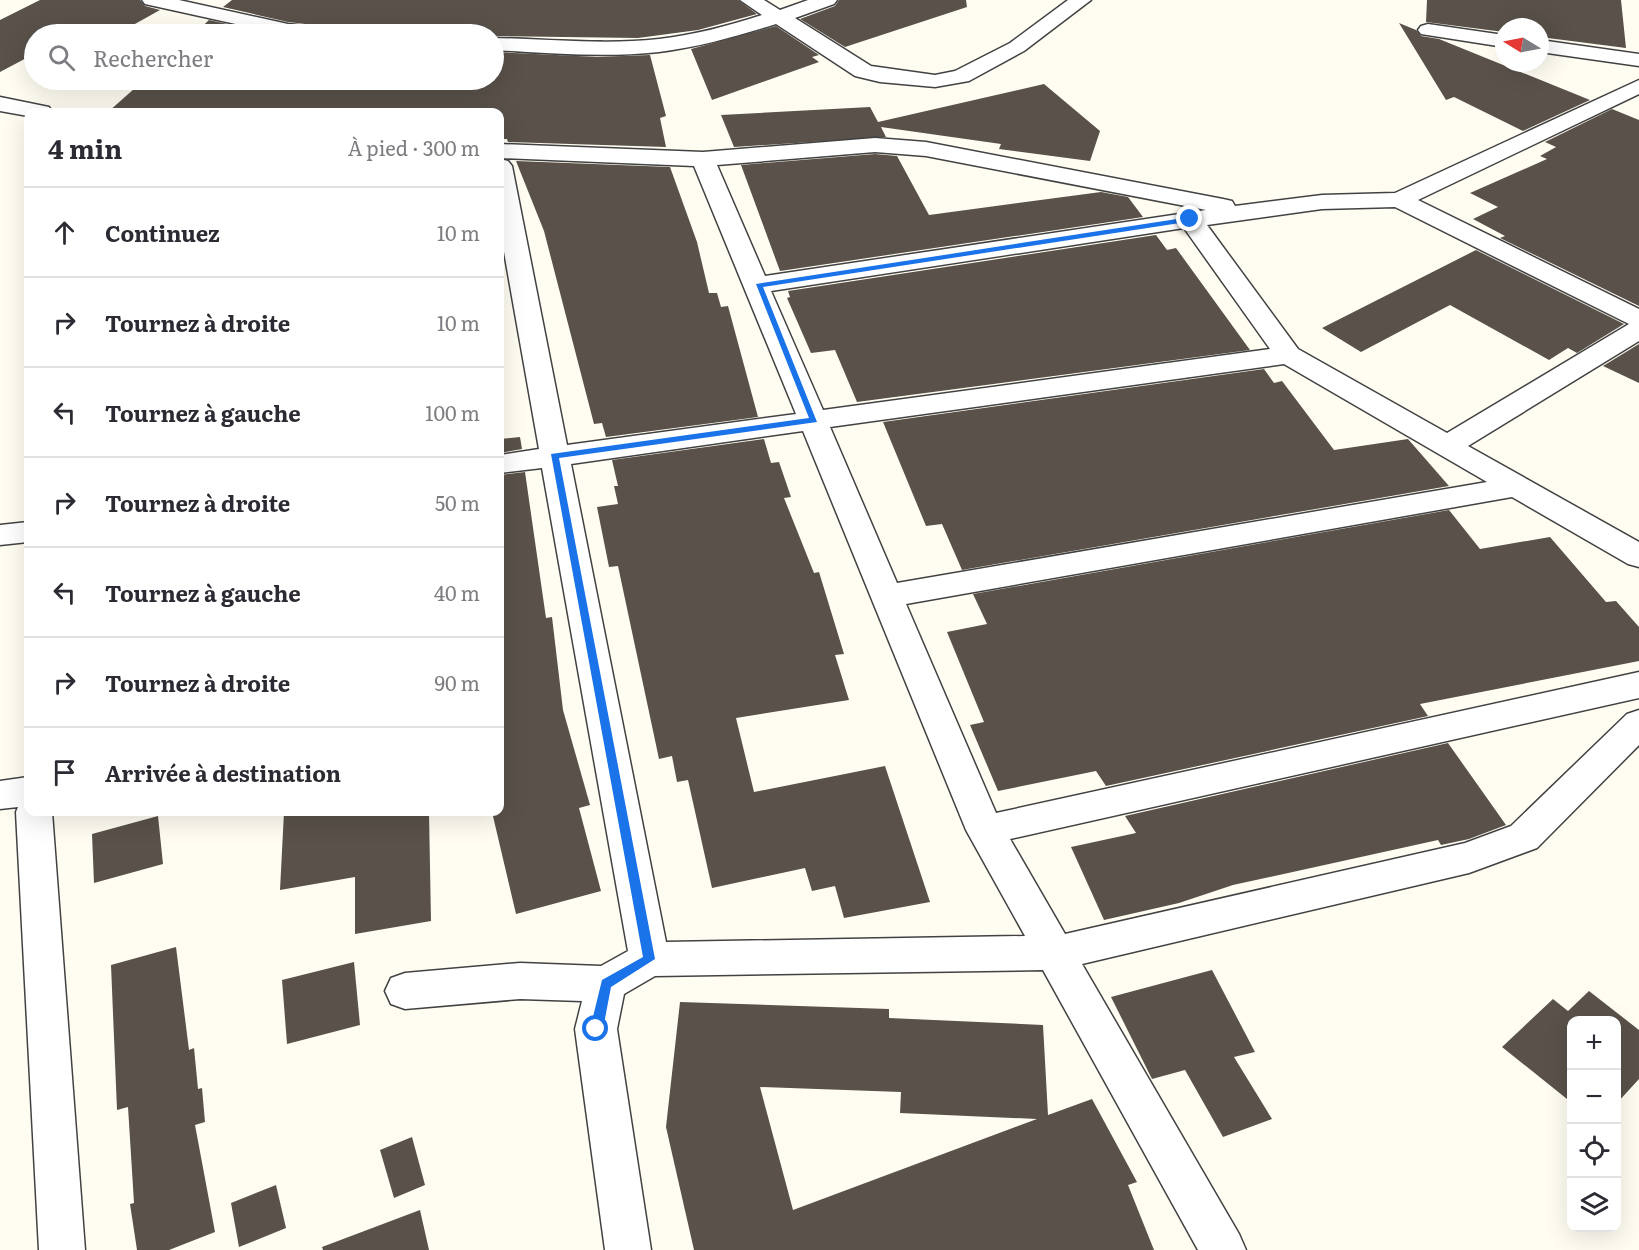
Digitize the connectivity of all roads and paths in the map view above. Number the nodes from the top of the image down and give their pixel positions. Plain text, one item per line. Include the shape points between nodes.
1 (152, 0) edge
2 (750, 0) edge
3 (827, 0) edge
4 (1081, 0) edge
5 (776, 18) junction
6 (261, 24) edge
7 (1428, 30) dead end
8 (1495, 40) edge
9 (504, 44) edge
10 (1549, 47) edge
11 (1639, 60) edge
12 (1639, 86) edge
13 (0, 104) edge
14 (24, 109) edge
15 (504, 151) edge
16 (703, 159) junction
17 (504, 187) edge
18 (1399, 200) junction
19 (1248, 210) junction
20 (1190, 219) junction
21 (758, 285) junction
22 (1639, 320) edge
23 (1639, 330) edge
24 (1288, 355) junction
25 (814, 420) junction
26 (1447, 446) junction
27 (554, 456) junction
28 (504, 463) edge
29 (1517, 486) junction
30 (24, 532) edge
31 (0, 535) edge
32 (1639, 556) edge
33 (887, 596) junction
34 (1639, 685) edge
35 (1639, 723) edge
36 (24, 792) edge
37 (0, 795) edge
38 (34, 816) edge
39 (985, 830) junction
40 (1055, 953) junction
41 (649, 959) junction
42 (606, 984) junction
43 (405, 991) dead end
44 (62, 1250) edge
45 (628, 1250) edge
46 (1223, 1250) edge

1 - 6 street
2 - 5 street
3 - 5 street
4 - 5 street via 1017,47 960,76 935,81 863,71
5 - 9 street via 681,42 622,46
7 - 8 street
10 - 11 street
12 - 18 street
13 - 14 street
15 - 16 street
16 - 19 street via 875,146 926,149
16 - 21 street
17 - 27 street
18 - 19 street via 1322,202
18 - 22 street
19 - 20 street
20 - 21 street
20 - 24 street
21 - 25 street
23 - 26 street
24 - 25 street
24 - 26 street
25 - 27 street
25 - 33 street
26 - 29 street
27 - 28 street
27 - 41 street
29 - 32 street
29 - 33 street
30 - 31 street
33 - 39 street
34 - 39 street
35 - 40 street via 1524,837 1469,858
36 - 37 street
38 - 44 street
39 - 40 street
40 - 41 street
40 - 46 street
41 - 42 street
42 - 43 street via 520,981
42 - 45 street via 596,1029

